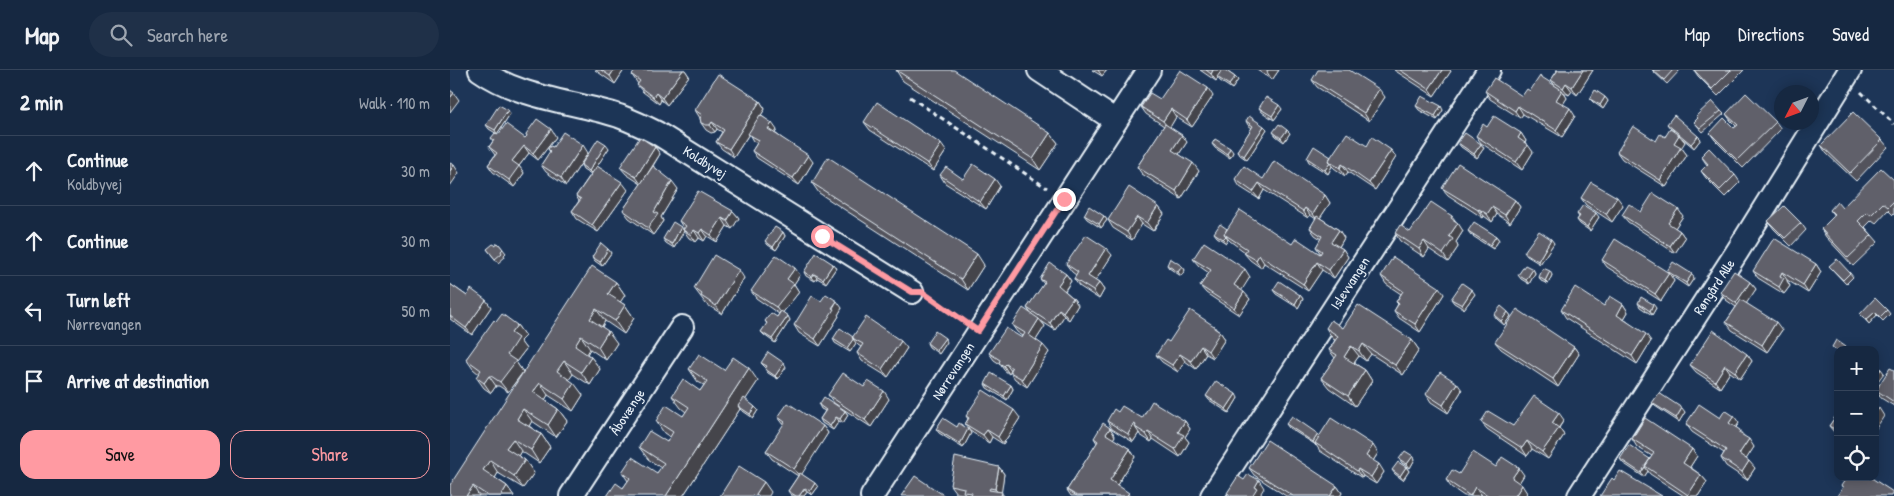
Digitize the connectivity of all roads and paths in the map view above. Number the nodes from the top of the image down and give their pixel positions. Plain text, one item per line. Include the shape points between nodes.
1 (480, 70) edge
2 (1039, 70) edge
3 (1149, 70) edge
4 (1489, 70) edge
5 (1848, 73) edge
6 (910, 97) dead end
7 (1116, 121) junction
8 (1894, 124) edge
9 (1064, 199) junction
10 (912, 292) joint
11 (682, 327) dead end
12 (978, 331) junction
13 (571, 496) edge
14 (872, 496) edge
15 (1212, 496) edge
16 (1579, 496) edge

1 - 10 street, Koldbyvej via 534,95 618,116 658,133
2 - 7 street
3 - 7 street, Nørrevangen
4 - 15 street, Islevvangen
5 - 8 path
5 - 16 street, Røngård Alle
6 - 9 path
7 - 9 street, Nørrevangen
9 - 12 street, Nørrevangen
10 - 12 path via 922,292
11 - 13 street, Åbovænge
12 - 14 street, Nørrevangen

